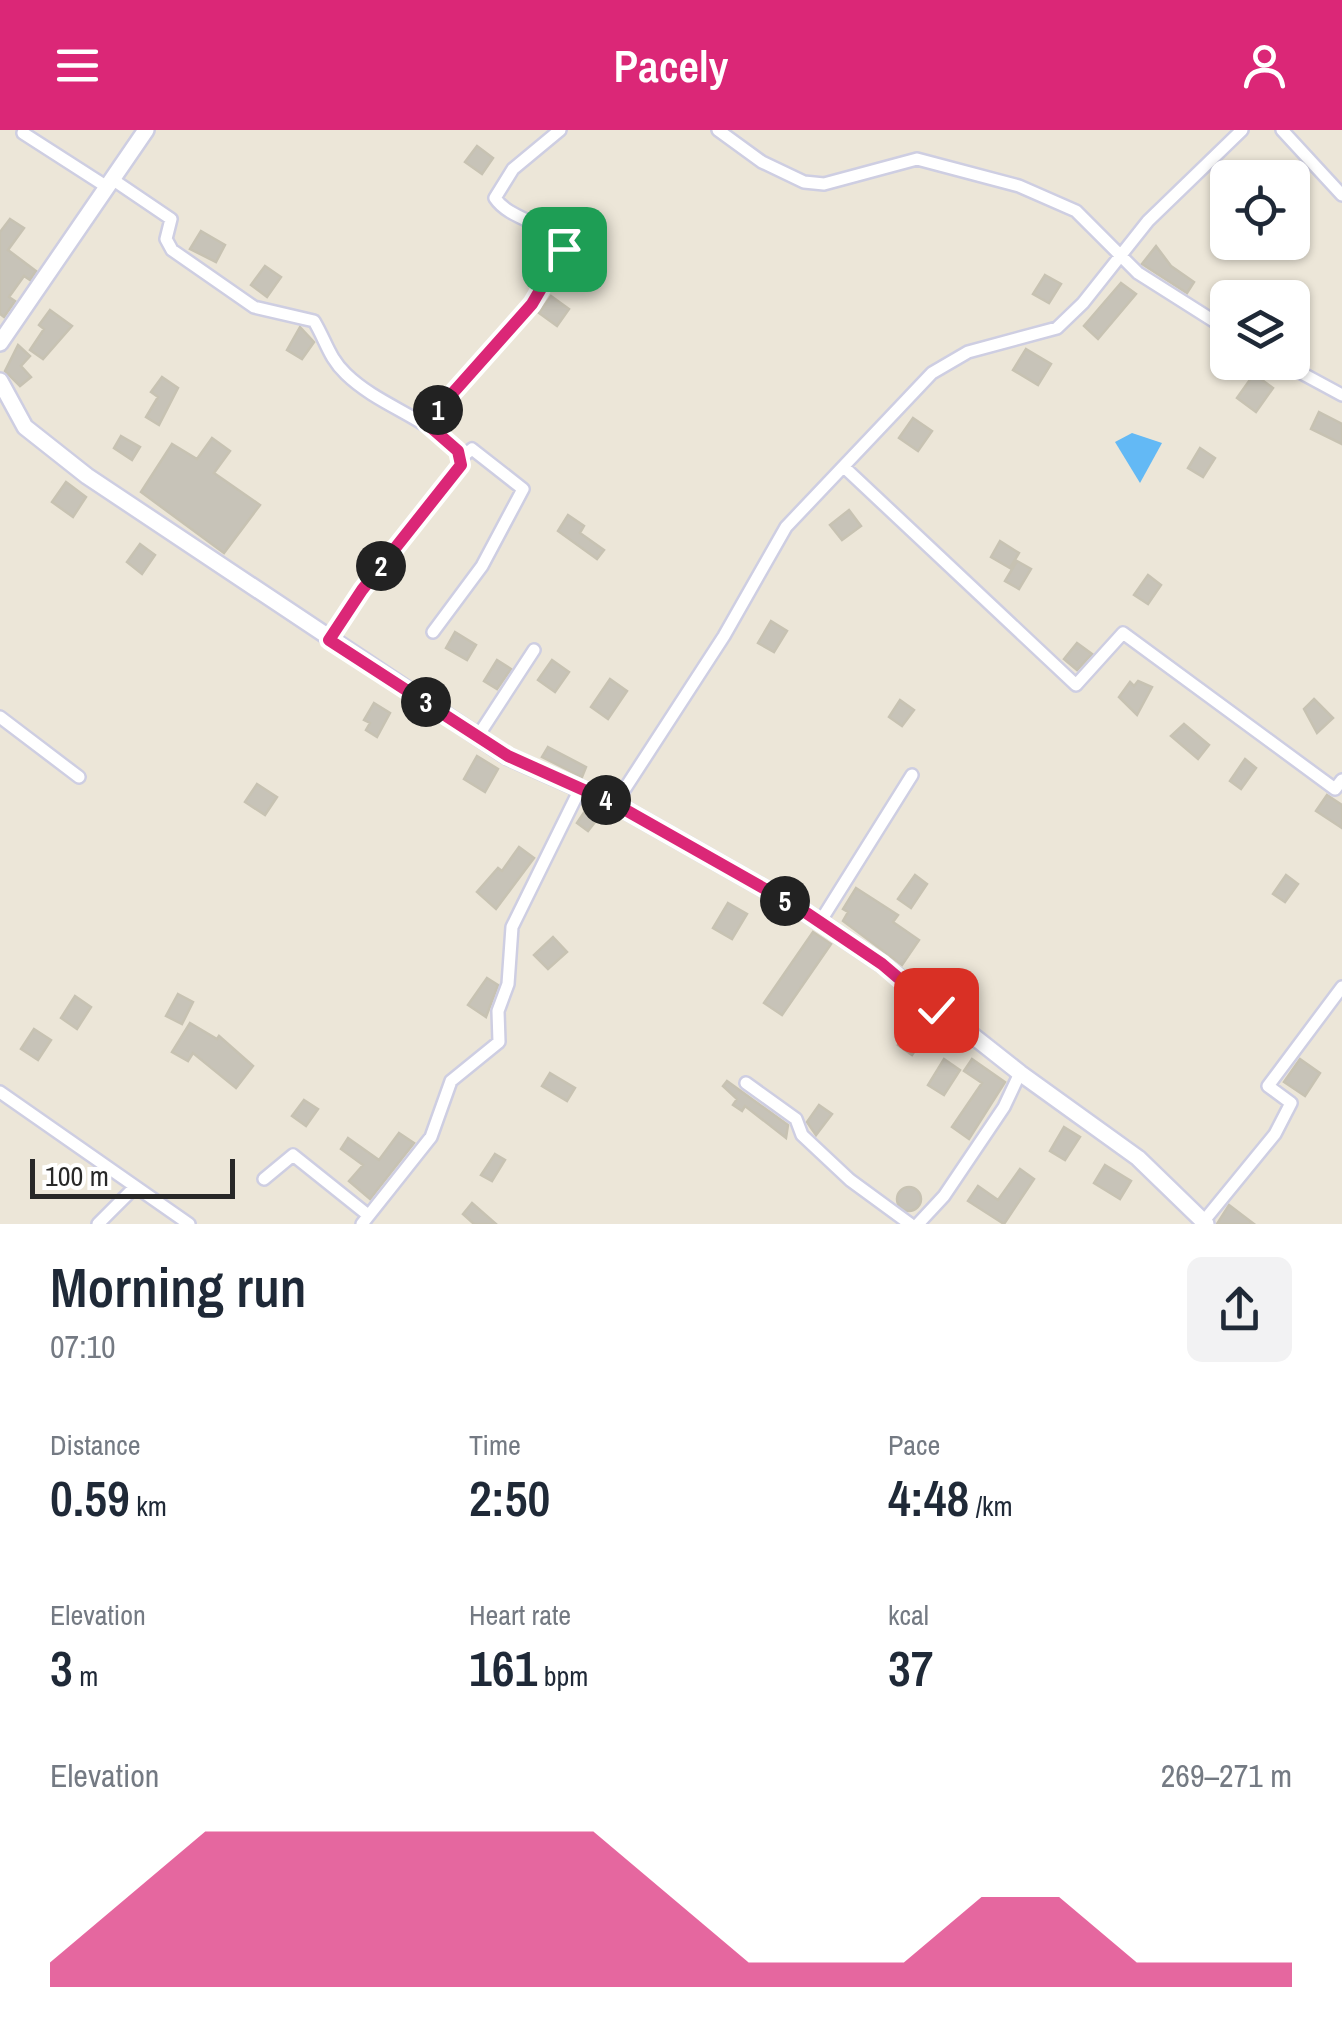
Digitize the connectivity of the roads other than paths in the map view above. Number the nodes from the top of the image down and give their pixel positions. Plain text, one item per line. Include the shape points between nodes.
1 (146, 130) edge
2 (560, 130) edge
3 (718, 130) edge
4 (1242, 130) edge
5 (1282, 130) edge
6 (24, 133) dead end
7 (110, 183) junction
8 (1342, 195) edge
9 (1120, 256) junction
10 (1210, 319) edge
11 (0, 344) edge
12 (1310, 378) edge
13 (0, 381) edge
14 (1342, 395) edge
15 (426, 423) junction
16 (462, 457) junction
17 (844, 467) junction
18 (432, 632) dead end
19 (329, 640) junction
20 (534, 650) dead end
21 (0, 717) edge
22 (478, 736) junction
23 (912, 776) dead end
24 (80, 777) dead end
25 (1342, 780) edge
26 (580, 790) junction
27 (615, 804) junction
28 (820, 922) junction
29 (1342, 987) edge
30 (1020, 1073) junction
31 (746, 1083) dead end
32 (0, 1092) edge
33 (264, 1179) dead end
34 (133, 1189) junction
35 (365, 1220) edge
36 (1204, 1223) edge
37 (98, 1224) edge
38 (189, 1224) edge
39 (910, 1224) edge
40 (918, 1224) edge

1 - 7 main road
2 - 15 street via 513,169 495,198 564,249 532,304
3 - 9 street via 804,182 824,184 917,160 1020,186 1076,210
4 - 9 street
5 - 8 street
6 - 7 street
7 - 11 main road
7 - 15 street via 171,218 166,239 172,250 254,307 314,321 327,354 346,374
9 - 10 street
9 - 17 street via 1056,328 968,352 932,373
12 - 14 street
13 - 19 main road via 25,427 40,440
15 - 16 street
16 - 18 street via 472,449 523,489 482,566
16 - 19 street
17 - 25 street via 1076,685 1123,633 1335,789
17 - 27 street via 786,527
19 - 22 main road
20 - 22 street
21 - 24 street
22 - 26 main road
23 - 28 street
26 - 27 main road
26 - 35 street via 512,927 499,1042 451,1080 431,1137
27 - 28 main road
28 - 30 main road
29 - 36 street via 1268,1086 1292,1104 1276,1134
30 - 36 main road via 1138,1158
30 - 40 street via 1004,1108
31 - 39 street via 796,1118 802,1135
32 - 34 street
33 - 35 street via 293,1154
34 - 37 street
34 - 38 street

